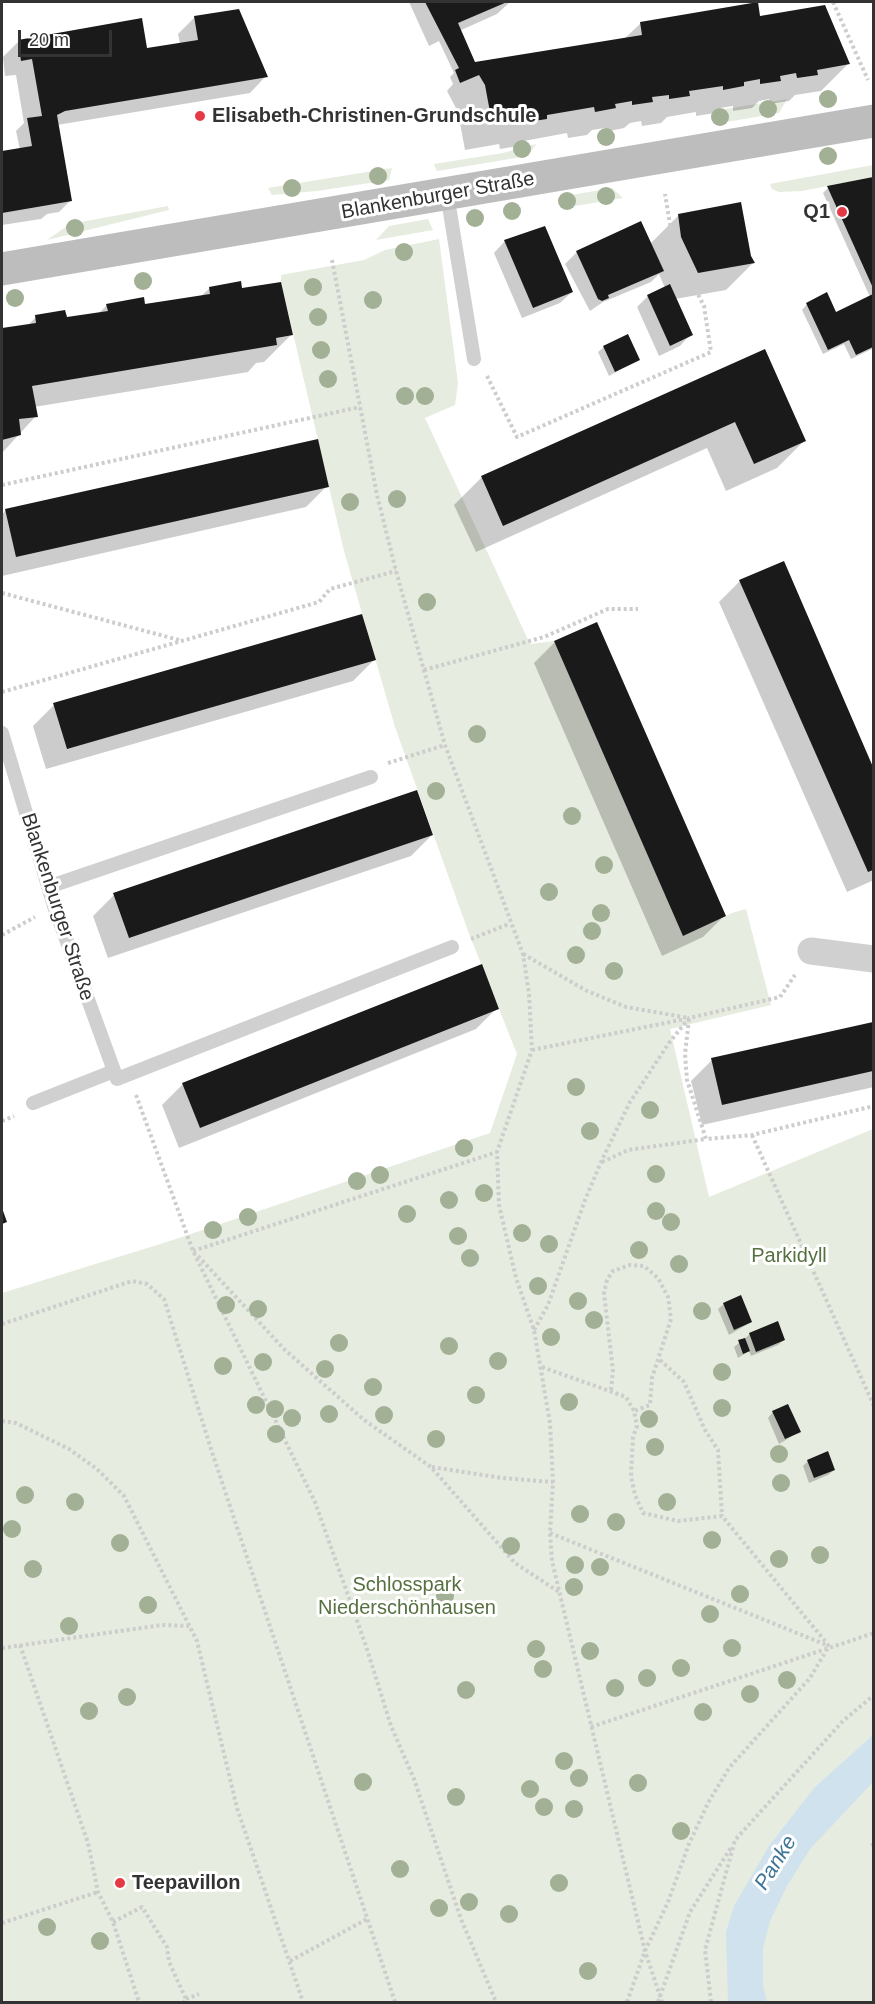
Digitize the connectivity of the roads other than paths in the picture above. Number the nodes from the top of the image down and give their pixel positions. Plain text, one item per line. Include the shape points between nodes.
1 (873, 121) edge
2 (447, 194) junction
3 (2, 269) edge
4 (474, 359) road end
5 (2, 733) edge
6 (371, 777) road end
7 (48, 887) junction
8 (452, 947) road end
9 (811, 951) road end
10 (873, 959) edge
11 (120, 1075) junction
12 (33, 1103) dead end

1 - 2 main road, Blankenburger Straße
2 - 3 main road, Blankenburger Straße
2 - 4 lane
5 - 7 lane, Blankenburger Straße
6 - 7 lane
7 - 11 lane, Blankenburger Straße
8 - 11 lane
9 - 10 street
11 - 12 lane

